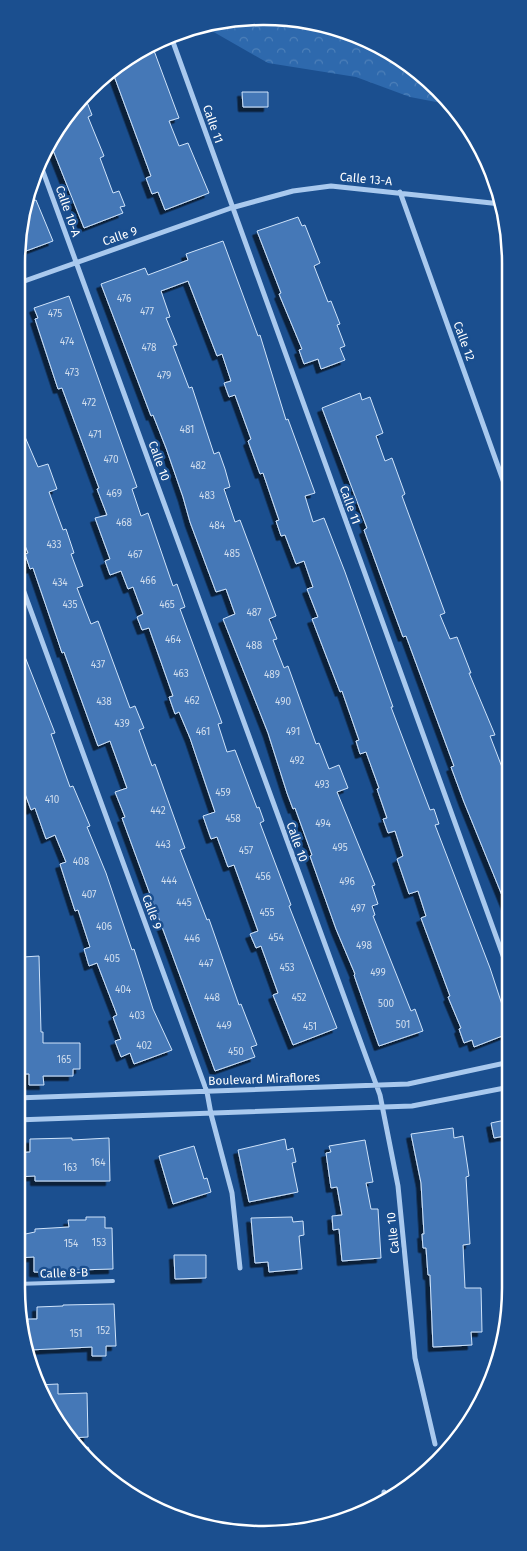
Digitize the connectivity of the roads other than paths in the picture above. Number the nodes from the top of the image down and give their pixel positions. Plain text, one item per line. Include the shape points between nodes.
1 (173, 42) dead end
2 (44, 171) edge
3 (400, 192) junction
4 (494, 203) edge
5 (231, 208) junction
6 (76, 263) junction
7 (25, 281) edge
8 (502, 477) edge
9 (25, 595) edge
10 (502, 953) edge
11 (502, 1064) edge
12 (375, 1085) junction
13 (502, 1089) edge
14 (207, 1092) junction
15 (25, 1098) edge
16 (383, 1108) junction
17 (211, 1114) junction
18 (25, 1120) edge
19 (240, 1268) dead end
20 (113, 1281) dead end
21 (25, 1284) edge
22 (435, 1444) dead end

1 - 5 street, Calle 11
2 - 6 street, Calle 10-A
3 - 4 street, Calle 13-A
3 - 5 street, Calle 13-A via 331,186 293,191
3 - 8 street, Calle 12
5 - 6 street, Calle 9
5 - 10 street, Calle 11
6 - 7 street, Calle 9
6 - 12 street, Calle 10
9 - 14 street, Calle 9
11 - 12 street, Boulevard Miraflores via 408,1084
12 - 14 street, Boulevard Miraflores
12 - 16 street, Calle 10
13 - 16 street via 412,1106
14 - 15 street, Boulevard Miraflores
14 - 17 street, Calle 9
16 - 17 street
16 - 22 street, Calle 10 via 398,1186 415,1358
17 - 18 street
17 - 19 street, Calle 9 via 232,1193
20 - 21 lane, Calle 8-B

